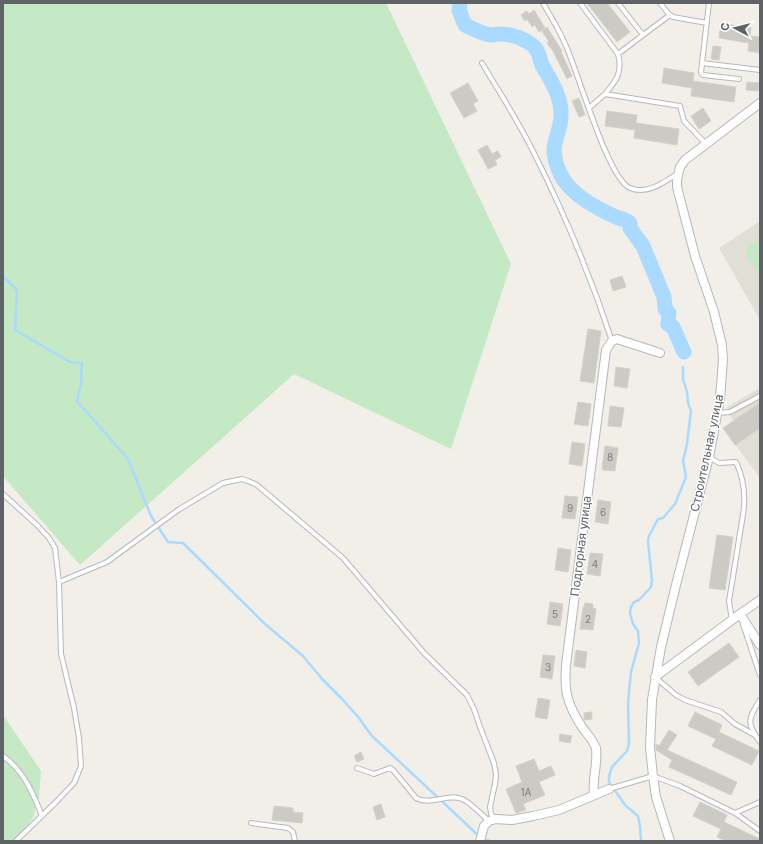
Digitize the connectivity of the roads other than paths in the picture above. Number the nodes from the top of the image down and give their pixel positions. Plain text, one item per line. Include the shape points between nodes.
1 (543, 3) edge
2 (580, 3) edge
3 (618, 3) edge
4 (660, 3) edge
5 (709, 3) edge
6 (670, 15) junction
7 (707, 23) junction
8 (643, 35) junction
9 (618, 54) junction
10 (482, 63) dead end
11 (702, 63) junction
12 (760, 70) edge
13 (738, 79) dead end
14 (605, 94) junction
15 (760, 104) edge
16 (589, 108) junction
17 (706, 144) junction
18 (678, 174) junction
19 (612, 341) junction
20 (660, 353) dead end
21 (760, 396) edge
22 (717, 413) junction
23 (709, 457) junction
24 (3, 494) edge
25 (59, 582) junction
26 (760, 600) edge
27 (740, 614) junction
28 (732, 620) junction
29 (760, 645) edge
30 (760, 675) edge
31 (655, 677) junction
32 (760, 700) edge
33 (755, 735) junction
34 (760, 742) edge
35 (3, 756) edge
36 (357, 768) dead end
37 (653, 776) junction
38 (609, 790) joint
39 (594, 795) junction
40 (760, 802) edge
41 (735, 813) junction
42 (42, 816) junction
43 (492, 820) junction
44 (252, 823) dead end
45 (760, 831) edge
46 (16, 841) edge
47 (295, 841) edge
48 (480, 841) edge
49 (670, 841) edge

1 - 16 lane via 567,47
2 - 9 lane
3 - 8 lane
4 - 6 lane
5 - 7 lane
6 - 7 lane
6 - 8 lane
7 - 11 lane
8 - 9 lane
9 - 14 lane via 618,77
10 - 19 lane via 535,154 577,246
11 - 12 lane
11 - 13 lane via 703,75
14 - 16 lane
14 - 17 lane via 680,106 684,121
15 - 17 street
16 - 18 lane via 604,149 620,180 629,188 640,192 660,185
17 - 18 street via 685,160
18 - 22 street, Строительная улица via 677,187 681,204 722,345 722,382
19 - 20 street via 617,339
19 - 39 street, Подгорная улица via 606,350 564,684 575,715 596,748
21 - 22 lane via 730,412
22 - 23 street, Строительная улица
23 - 28 lane via 719,463 736,462 744,485 745,504 729,601
23 - 31 street, Строительная улица
24 - 25 lane via 49,538 54,548
25 - 42 lane via 61,654 74,708 81,766 74,783
25 - 43 lane via 107,562 178,510 223,483 242,479 257,485 343,558 424,653 466,695 474,708 494,763 496,774 490,807
26 - 27 street
27 - 28 street
27 - 29 street
27 - 30 lane
28 - 31 street
31 - 33 lane via 676,695 721,712 735,724
31 - 37 street, Строительная улица via 650,740
32 - 33 lane via 749,721
33 - 34 lane
35 - 42 lane via 30,787
36 - 43 lane via 374,774 390,768 421,801 457,797
37 - 38 lane
37 - 41 lane
37 - 49 street, Строительная улица via 656,797
38 - 39 street
39 - 43 street via 559,810 507,820
40 - 41 lane
41 - 45 lane
42 - 46 lane
43 - 48 street via 484,826
44 - 47 lane via 288,828 293,832

